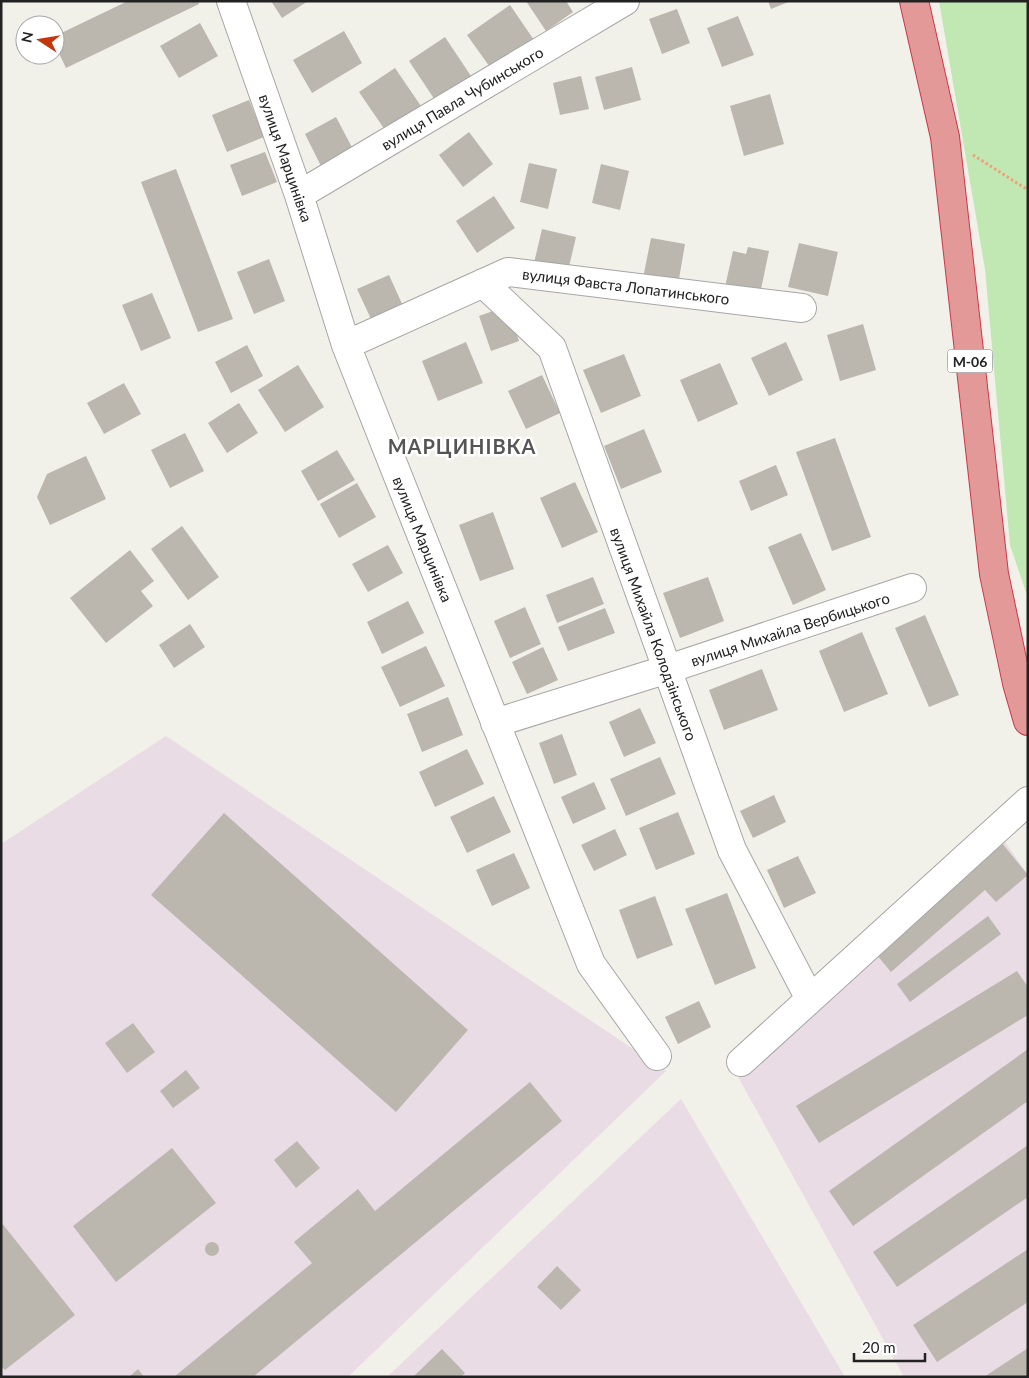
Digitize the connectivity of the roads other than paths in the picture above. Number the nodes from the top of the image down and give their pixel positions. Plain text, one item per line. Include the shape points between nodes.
1 (231, 1) edge
2 (625, 1) edge
3 (914, 1) edge
4 (299, 194) junction
5 (483, 283) junction
6 (802, 308) dead end
7 (346, 345) junction
8 (912, 588) dead end
9 (668, 669) junction
10 (1028, 721) edge
11 (495, 723) junction
12 (1028, 800) edge
13 (810, 999) junction
14 (658, 1056) dead end
15 (741, 1062) dead end

1 - 4 street, вулиця Марцинівка
2 - 4 street, вулиця Павла Чубинського
3 - 10 highway, М-06 via 945,137 994,574
4 - 7 street, вулиця Марцинівка
5 - 6 street, вулиця Фавста Лопатинського via 508,272
5 - 7 street, вулиця Фавста Лопатинського
5 - 9 street, вулиця Михайла Колодзінського via 552,348
7 - 11 street, вулиця Марцинівка
8 - 9 street, вулиця Михайла Вербицького
9 - 11 street, вулиця Михайла Вербицького
9 - 13 street, вулиця Михайла Колодзінського via 732,850
11 - 14 street, вулиця Марцинівка via 590,964
12 - 13 street
13 - 15 street

